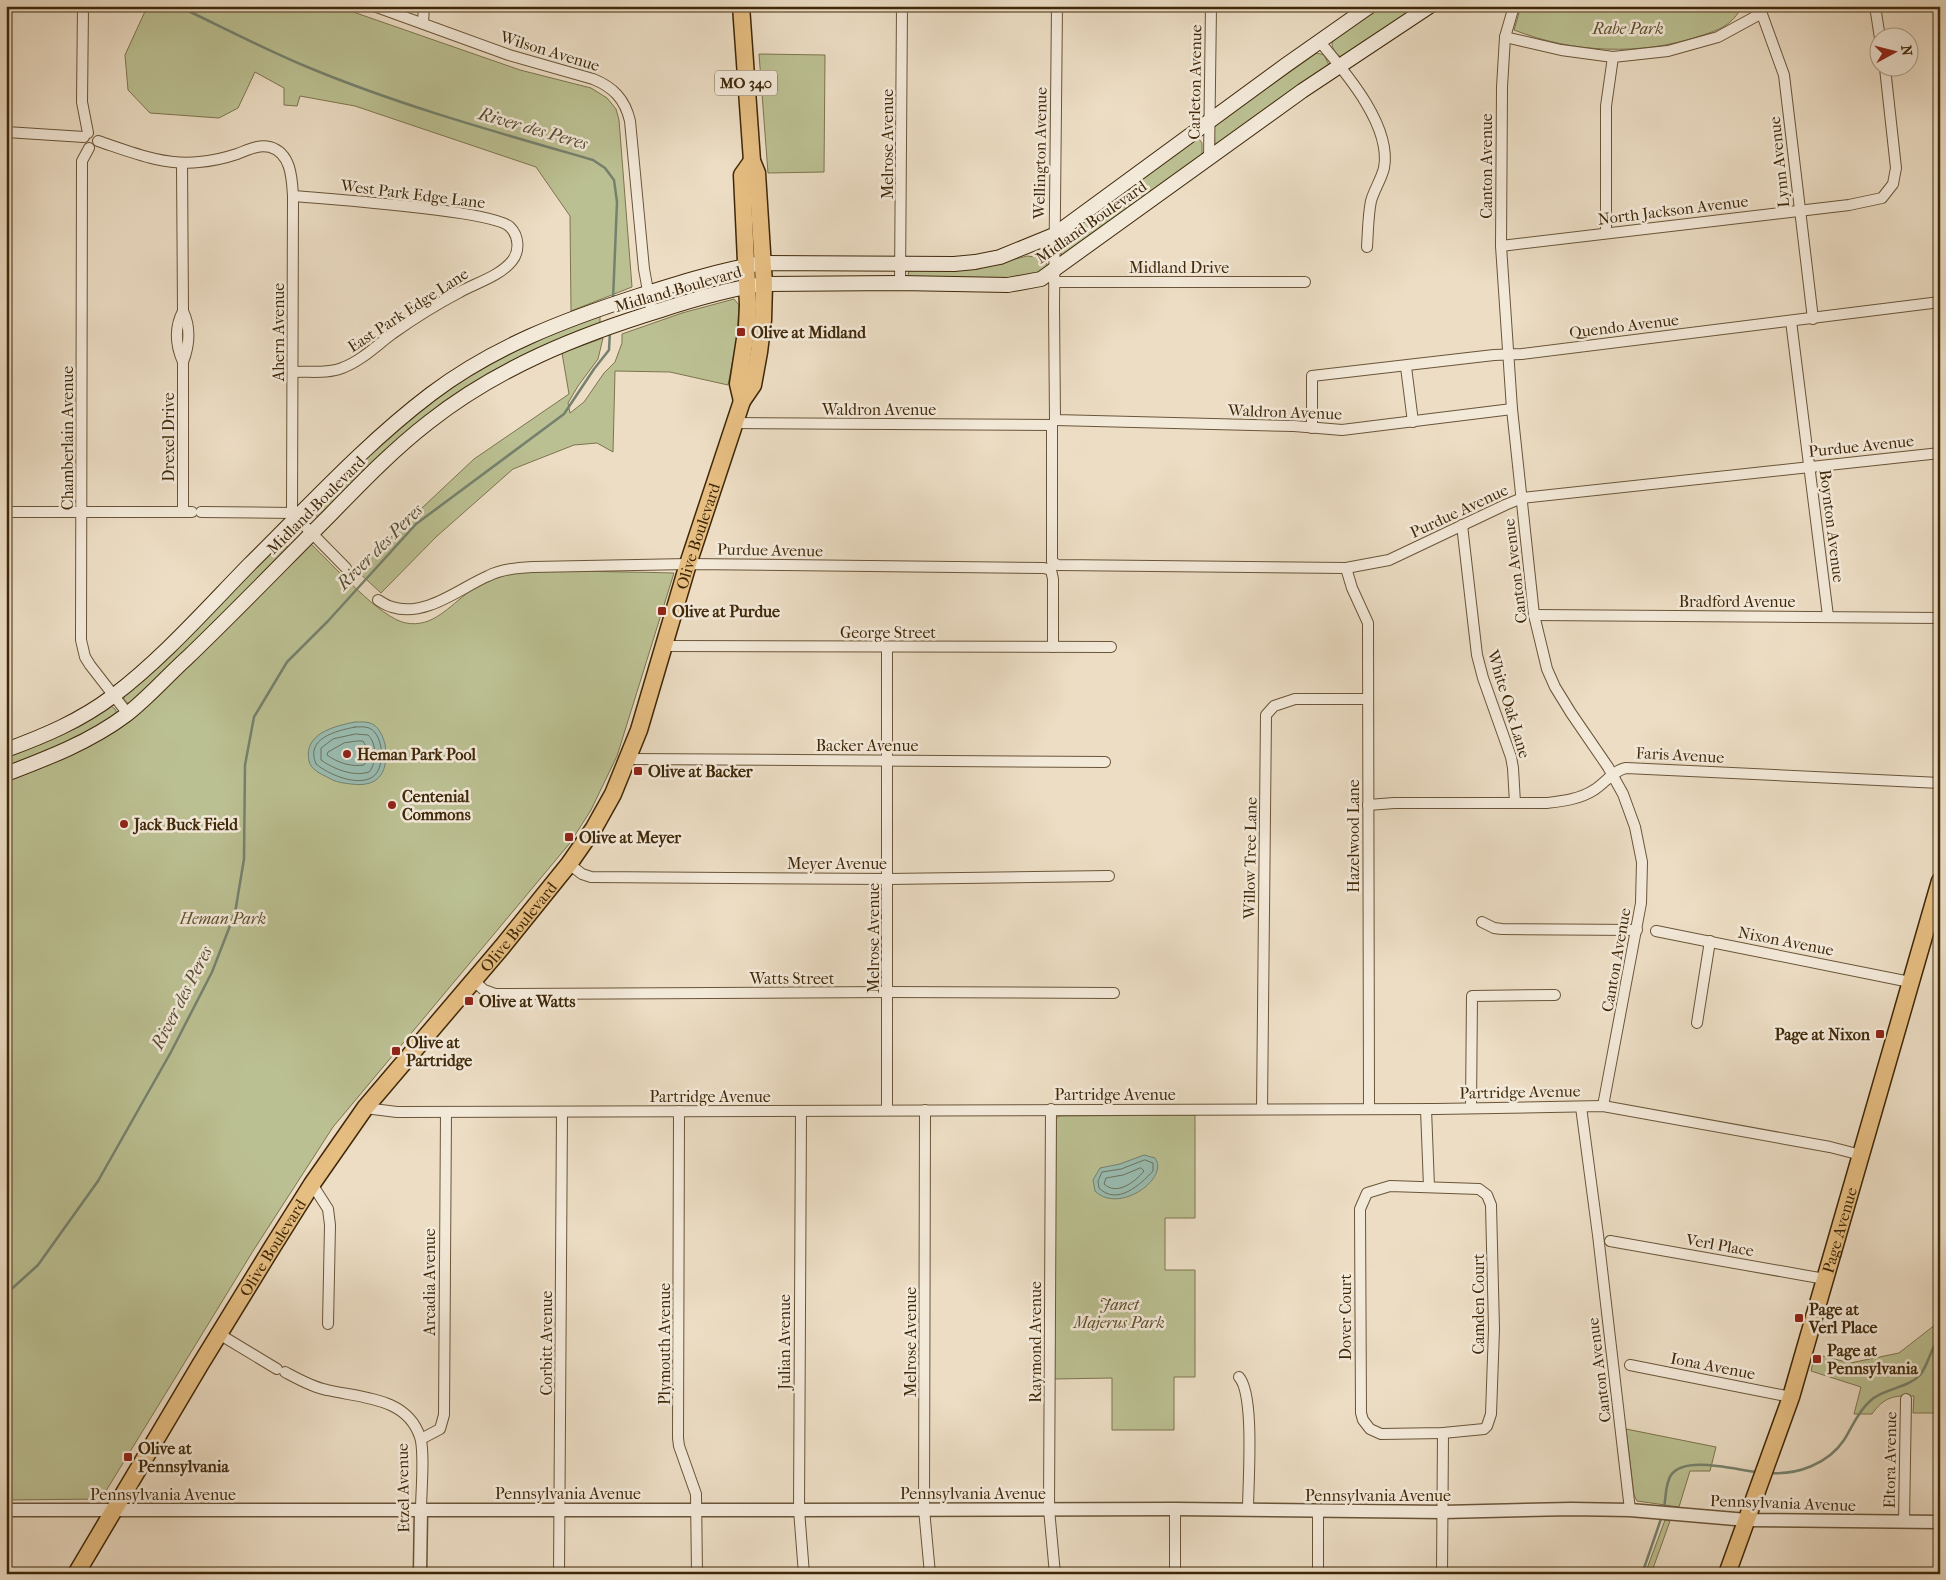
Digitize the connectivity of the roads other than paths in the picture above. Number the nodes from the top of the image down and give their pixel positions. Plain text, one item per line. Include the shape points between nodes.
1 (83, 6) edge
2 (374, 6) edge
3 (424, 6) edge
4 (741, 6) edge
5 (902, 6) edge
6 (1057, 6) edge
7 (1211, 6) edge
8 (1370, 6) edge
9 (1430, 6) edge
10 (1514, 6) edge
11 (1875, 6) edge
12 (1761, 9) edge
13 (423, 23) junction
14 (1878, 28) edge
15 (1505, 37) junction
16 (1320, 42) junction
17 (1613, 57) junction
18 (1340, 66) junction
19 (1886, 78) edge
20 (1209, 123) junction
21 (6, 132) edge
22 (86, 135) junction
23 (98, 142) junction
24 (89, 148) junction
25 (1209, 159) junction
26 (752, 160) junction
27 (182, 163) junction
28 (293, 196) junction
29 (1799, 210) junction
30 (1606, 233) junction
31 (1054, 235) junction
32 (518, 242) joint
33 (1501, 246) junction
34 (1367, 247) dead end
35 (763, 263) junction
36 (901, 263) junction
37 (746, 266) junction
38 (1054, 276) junction
39 (1304, 282) dead end
40 (900, 283) junction
41 (756, 285) junction
42 (648, 293) junction
43 (1940, 302) edge
44 (652, 312) junction
45 (1813, 319) junction
46 (1791, 321) junction
47 (1509, 355) junction
48 (1406, 367) junction
49 (293, 372) junction
50 (1512, 409) junction
51 (1413, 422) junction
52 (735, 423) junction
53 (1054, 423) junction
54 (1312, 428) junction
55 (1940, 453) edge
56 (1810, 467) junction
57 (1522, 498) junction
58 (6, 512) edge
59 (82, 512) junction
60 (192, 512) junction
61 (295, 515) junction
62 (1462, 525) junction
63 (312, 533) junction
64 (688, 564) junction
65 (1052, 566) junction
66 (346, 568) dead end
67 (1346, 568) junction
68 (378, 600) dead end
69 (1534, 615) junction
70 (1828, 616) junction
71 (1940, 618) edge
72 (664, 646) junction
73 (888, 646) junction
74 (1053, 647) junction
75 (1111, 648) dead end
76 (113, 696) junction
77 (1368, 699) junction
78 (128, 714) junction
79 (6, 750) edge
80 (628, 759) junction
81 (888, 760) junction
82 (1105, 762) dead end
83 (6, 774) edge
84 (1613, 775) junction
85 (1940, 783) edge
86 (1515, 803) junction
87 (1368, 805) junction
88 (569, 864) junction
89 (1109, 876) dead end
90 (888, 879) junction
91 (1940, 881) edge
92 (1482, 922) dead end
93 (1637, 930) junction
94 (1656, 931) dead end
95 (1710, 941) junction
96 (474, 981) junction
97 (1910, 982) junction
98 (888, 992) junction
99 (1114, 994) dead end
100 (1556, 995) dead end
101 (1697, 1023) dead end
102 (1603, 1106) junction
103 (1581, 1107) junction
104 (365, 1108) junction
105 (1471, 1108) junction
106 (1051, 1109) junction
107 (1262, 1109) junction
108 (1369, 1109) junction
109 (1426, 1109) junction
110 (800, 1110) junction
111 (887, 1110) junction
112 (925, 1110) junction
113 (679, 1111) junction
114 (446, 1112) junction
115 (562, 1112) junction
116 (1860, 1155) junction
117 (312, 1184) junction
118 (1429, 1187) junction
119 (1610, 1241) dead end
120 (1825, 1279) junction
121 (328, 1324) dead end
122 (219, 1334) junction
123 (1630, 1366) dead end
124 (1239, 1377) dead end
125 (1791, 1397) junction
126 (1906, 1399) dead end
127 (1443, 1433) junction
128 (420, 1438) junction
129 (924, 1508) junction
130 (1049, 1509) junction
131 (1175, 1509) junction
132 (6, 1510) edge
133 (421, 1510) junction
134 (560, 1510) junction
135 (698, 1510) junction
136 (799, 1510) junction
137 (1248, 1510) junction
138 (1630, 1510) junction
139 (113, 1511) junction
140 (1318, 1511) junction
141 (1443, 1512) junction
142 (1747, 1520) junction
143 (1904, 1522) junction
144 (1940, 1522) edge
145 (76, 1574) edge
146 (420, 1574) edge
147 (559, 1574) edge
148 (697, 1574) edge
149 (804, 1574) edge
150 (930, 1574) edge
151 (1054, 1574) edge
152 (1175, 1574) edge
153 (1318, 1574) edge
154 (1442, 1574) edge
155 (1727, 1574) edge

1 - 22 street via 82,102
2 - 13 street, Wilson Avenue
3 - 13 street
4 - 26 main road, Olive Boulevard / MO 340
5 - 36 street, Melrose Avenue
6 - 31 street, Wellington Avenue
7 - 20 street, Carleton Avenue
8 - 16 main road, Midland Boulevard
9 - 18 main road, Midland Boulevard
10 - 15 street, Canton Avenue
11 - 14 street
12 - 17 street via 1718,37 1668,51
12 - 29 street, Lynn Avenue via 1784,75
13 - 42 street, Wilson Avenue via 509,54 593,79 618,94 628,110 630,121
15 - 17 street via 1561,50
15 - 33 street, Canton Avenue
16 - 18 street
16 - 20 main road, Midland Boulevard
17 - 30 street via 1606,106
18 - 25 main road, Midland Boulevard
18 - 34 street via 1374,116 1384,140 1384,169 1372,200
19 - 29 street, North Jackson Avenue via 1896,161 1893,184 1882,198
20 - 25 street, Carleton Avenue
20 - 31 main road, Midland Boulevard
21 - 22 street
22 - 23 street via 95,135
22 - 24 street via 83,144
23 - 24 street via 94,148
23 - 27 street via 148,158
24 - 59 street, Chamberlain Avenue via 82,161
25 - 38 main road, Midland Boulevard
26 - 35 main road, Olive Boulevard / MO 340 via 757,174
26 - 37 main road, Olive Boulevard / MO 340 via 742,175
27 - 28 street, Ahern Avenue via 221,158 269,146 287,162
27 - 60 street, Drexel Drive via 183,310 188,322 189,346 183,362
28 - 32 street, West Park Edge Lane via 457,213 503,222 515,233
28 - 49 street, Ahern Avenue
29 - 30 street, North Jackson Avenue
29 - 45 street, Lynn Avenue
30 - 33 street, North Jackson Avenue
31 - 36 main road, Midland Boulevard via 975,262
31 - 38 street, Wellington Avenue
32 - 49 street, East Park Edge Lane via 517,254 503,270 459,292 393,333 350,365 337,370
33 - 47 street, Canton Avenue
35 - 36 main road, Midland Boulevard
35 - 37 main road, Midland Boulevard
35 - 41 main road, Olive Boulevard / MO 340
36 - 40 street, Melrose Avenue
37 - 41 main road, Olive Boulevard / MO 340
37 - 42 main road, Midland Boulevard
38 - 39 street, Midland Drive
38 - 40 main road, Midland Boulevard via 1008,285
38 - 53 street, Wellington Avenue
40 - 41 main road, Midland Boulevard
41 - 44 main road, Midland Boulevard
41 - 52 main road, Olive Boulevard / MO 340 via 738,384 742,401
42 - 44 street, Wilson Avenue
42 - 61 main road, Midland Boulevard via 549,327 469,368 403,416
43 - 45 street, Quendo Avenue
44 - 63 main road, Midland Boulevard via 548,351 471,393 429,422
45 - 46 street, Quendo Avenue
46 - 47 street, Quendo Avenue
46 - 56 street, Boynton Avenue
47 - 48 street, Quendo Avenue
47 - 50 street, Canton Avenue
48 - 51 street
48 - 54 street, Quendo Avenue via 1312,376
49 - 61 street, Ahern Avenue
50 - 51 street, Waldron Avenue
50 - 57 street, Canton Avenue
51 - 54 street, Waldron Avenue via 1342,430
52 - 53 street, Waldron Avenue
52 - 64 main road, Olive Boulevard / MO 340
53 - 54 street, Waldron Avenue
53 - 65 street, Wellington Avenue
55 - 56 street, Purdue Avenue
56 - 57 street, Purdue Avenue
56 - 70 street, Boynton Avenue
57 - 62 street, Purdue Avenue
57 - 69 street, Canton Avenue
58 - 59 street
59 - 60 street
59 - 76 street, Chamberlain Avenue via 82,648 90,666
60 - 61 street
61 - 63 street
61 - 76 main road, Midland Boulevard via 157,657
62 - 67 street, Purdue Avenue via 1389,560
62 - 86 street, White Oak Lane via 1477,655 1511,756
63 - 66 street
63 - 78 main road, Midland Boulevard
64 - 65 street, Purdue Avenue
64 - 68 street, Purdue Avenue via 517,568 490,575 423,608 393,608
64 - 72 main road, Olive Boulevard / MO 340
65 - 67 street, Purdue Avenue
65 - 74 street, Wellington Avenue
67 - 77 street, Hazelwood Lane via 1368,623
69 - 70 street, Bradford Avenue
69 - 84 street, Canton Avenue via 1542,654 1555,687
70 - 71 street, Bradford Avenue
72 - 73 street, George Street
72 - 80 main road, Olive Boulevard / MO 340
73 - 74 street, George Street
73 - 81 street, Melrose Avenue
74 - 75 street, George Street
76 - 78 street, Chamberlain Avenue
76 - 79 main road, Midland Boulevard via 52,732
77 - 87 street, Hazelwood Lane
77 - 107 street, Willow Tree Lane via 1295,699 1274,706 1266,715
78 - 83 main road, Midland Boulevard via 70,748
80 - 81 street, Backer Avenue
80 - 88 main road, Olive Boulevard / MO 340 via 594,828
81 - 82 street, Backer Avenue
81 - 90 street, Melrose Avenue
84 - 85 street, Faris Avenue via 1626,768
84 - 86 street, Faris Avenue via 1582,796 1548,803
84 - 93 street, Canton Avenue via 1636,827 1642,862
86 - 87 street, Faris Avenue
87 - 108 street, Hazelwood Lane
88 - 90 street, Meyer Avenue via 592,877
88 - 96 main road, Olive Boulevard / MO 340
89 - 90 street, Meyer Avenue
90 - 98 street, Melrose Avenue
91 - 97 main road, Page Avenue
92 - 93 street via 1502,929
93 - 102 street, Canton Avenue
94 - 95 street, Nixon Avenue
95 - 97 street, Nixon Avenue
95 - 101 street
96 - 98 street, Watts Street via 484,990 496,994
96 - 104 main road, Olive Boulevard / MO 340
97 - 116 main road, Page Avenue
98 - 99 street, Watts Street
98 - 111 street, Melrose Avenue
100 - 105 street via 1472,996
102 - 103 street, Partridge Avenue
102 - 116 street, Partridge Avenue
103 - 105 street, Partridge Avenue
103 - 138 street, Canton Avenue
104 - 114 street, Partridge Avenue
104 - 117 main road, Olive Boulevard / MO 340
105 - 109 street, Partridge Avenue
106 - 107 street, Partridge Avenue
106 - 112 street, Partridge Avenue
106 - 130 street, Raymond Avenue
107 - 108 street, Partridge Avenue
108 - 109 street, Partridge Avenue
109 - 118 street
110 - 111 street, Partridge Avenue
110 - 113 street, Partridge Avenue
110 - 136 street, Julian Avenue
111 - 112 street, Partridge Avenue
112 - 129 street, Melrose Avenue
113 - 115 street, Partridge Avenue
113 - 135 street, Plymouth Avenue via 678,1438 694,1483
114 - 115 street, Partridge Avenue
114 - 128 street, Arcadia Avenue via 444,1415 440,1429
115 - 134 street, Corbitt Avenue
116 - 120 main road, Page Avenue
117 - 121 street via 328,1209 330,1225
117 - 122 main road, Olive Boulevard / MO 340
118 - 127 street, Camden Court via 1479,1189 1487,1195 1491,1205 1494,1329 1491,1414 1484,1429
118 - 127 street, Dover Court via 1390,1186 1372,1190 1367,1193 1360,1209 1361,1414 1370,1429 1381,1434
119 - 120 street, Verl Place
120 - 125 main road, Page Avenue
122 - 128 street, Etzel Avenue via 306,1383 325,1390 361,1395 395,1408 409,1418
122 - 139 main road, Olive Boulevard / MO 340
123 - 125 street, Iona Avenue
124 - 137 street via 1244,1382 1249,1404
125 - 142 main road, Page Avenue
126 - 143 street, Eltora Avenue
127 - 141 street
128 - 133 street, Etzel Avenue
129 - 130 street, Pennsylvania Avenue
129 - 136 street, Pennsylvania Avenue
129 - 150 street, Melrose Avenue
130 - 131 street, Pennsylvania Avenue
130 - 151 street, Raymond Avenue
131 - 137 street, Pennsylvania Avenue
131 - 152 street
132 - 139 street, Pennsylvania Avenue
133 - 134 street, Pennsylvania Avenue
133 - 139 street, Pennsylvania Avenue
133 - 146 street, Etzel Avenue
134 - 135 street, Pennsylvania Avenue
134 - 147 street, Corbitt Avenue
135 - 136 street, Pennsylvania Avenue
135 - 148 street, Plymouth Avenue
136 - 149 street, Julian Avenue
137 - 140 street, Pennsylvania Avenue
138 - 141 street, Pennsylvania Avenue
138 - 142 street, Pennsylvania Avenue
139 - 145 main road, Olive Boulevard / MO 340
140 - 141 street, Pennsylvania Avenue
140 - 153 street
141 - 154 street
142 - 143 street, Pennsylvania Avenue
142 - 155 main road, Page Avenue
143 - 144 street, Pennsylvania Avenue

